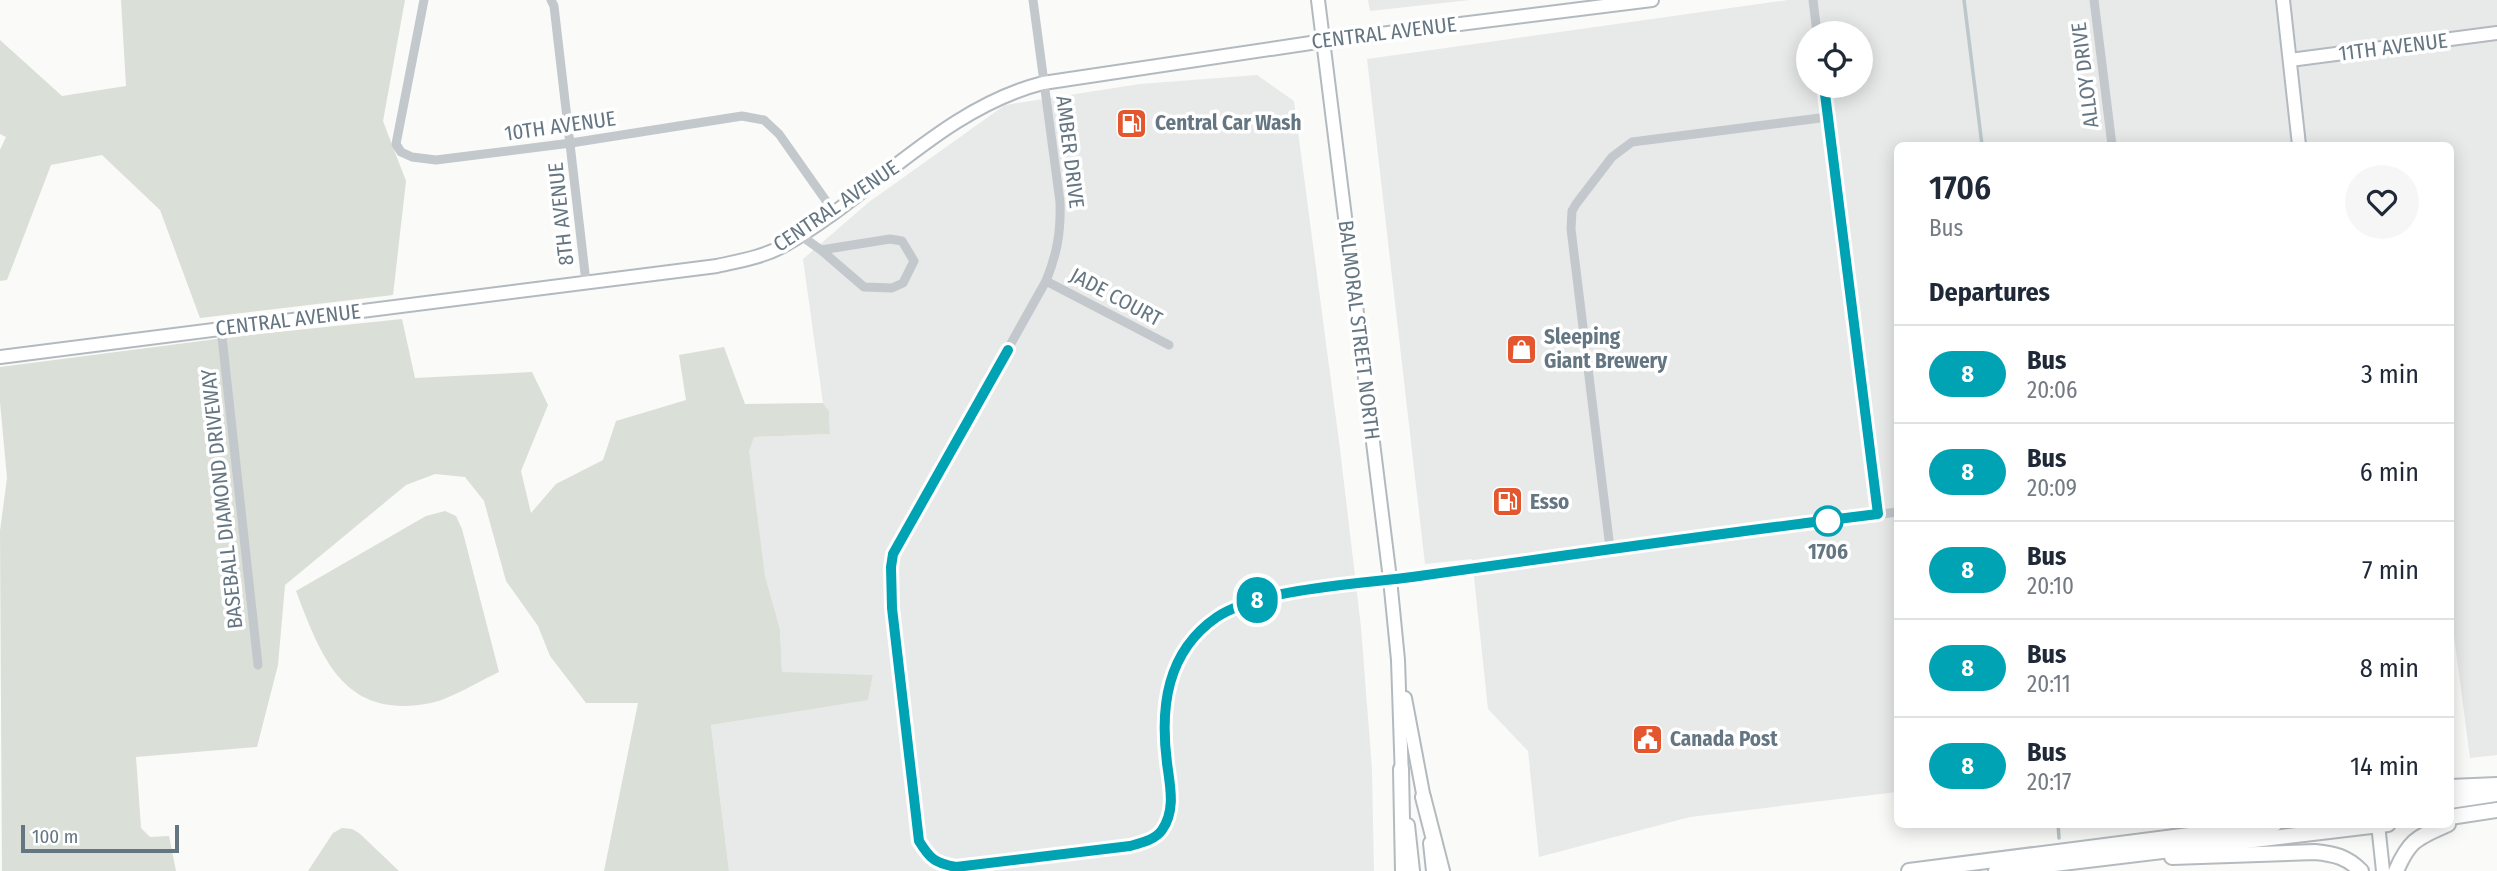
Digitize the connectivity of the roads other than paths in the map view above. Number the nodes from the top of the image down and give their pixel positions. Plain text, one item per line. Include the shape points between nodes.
1 (424, 0) edge
2 (551, 0) edge
3 (1033, 0) edge
4 (1318, 0) edge
5 (1652, 0) edge
6 (1813, 0) edge
7 (2094, 0) edge
8 (2283, 0) edge
9 (1816, 21) edge
10 (2497, 33) edge
11 (1324, 41) junction
12 (2290, 60) junction
13 (1043, 83) junction
14 (1826, 98) edge
15 (1828, 117) junction
16 (2112, 142) edge
17 (2299, 142) edge
18 (571, 143) junction
19 (834, 212) junction
20 (800, 235) junction
21 (821, 250) junction
22 (1046, 281) junction
23 (586, 282) junction
24 (221, 328) junction
25 (1169, 345) dead end
26 (0, 357) edge
27 (1894, 512) edge
28 (1878, 514) junction
29 (1610, 548) junction
30 (1390, 579) junction
31 (1398, 660) junction
32 (258, 665) dead end
33 (1401, 769) junction
34 (2497, 785) edge
35 (2454, 787) edge
36 (2497, 794) edge
37 (1423, 797) junction
38 (2454, 800) edge
39 (2497, 810) edge
40 (2471, 814) junction
41 (2454, 816) edge
42 (2454, 822) edge
43 (2226, 828) edge
44 (2244, 828) edge
45 (2355, 828) edge
46 (2381, 828) edge
47 (2440, 828) edge
48 (2205, 833) junction
49 (2100, 857) junction
50 (1403, 871) edge
51 (1413, 871) edge
52 (1433, 871) edge
53 (1441, 871) edge
54 (1909, 871) edge
55 (1996, 871) edge
56 (2361, 871) edge
57 (2383, 871) edge
58 (2396, 871) edge

1 - 18 street, 10TH AVENUE via 396,144 401,152 436,160
2 - 18 street, 8TH AVENUE
3 - 13 street, AMBER DRIVE
4 - 11 street, BALMORAL STREET NORTH
5 - 11 street, CENTRAL AVENUE
6 - 9 street
7 - 16 street, ALLOY DRIVE
8 - 12 street
10 - 12 street, 11TH AVENUE
11 - 13 street, CENTRAL AVENUE
11 - 30 street, BALMORAL STREET NORTH
12 - 17 street
13 - 19 street, CENTRAL AVENUE via 1016,90 967,115
13 - 22 street, AMBER DRIVE via 1061,228
14 - 15 street
15 - 28 street
15 - 29 street via 1632,142 1612,157 1572,211 1570,229
18 - 19 street, 10TH AVENUE via 742,116 764,120 787,144
18 - 23 street, 8TH AVENUE
19 - 20 street, CENTRAL AVENUE
20 - 21 street
20 - 23 street, CENTRAL AVENUE via 781,247 727,263
21 - 21 street via 864,288 892,288 903,283 914,261 902,241 890,239
22 - 25 street, JADE COURT
22 - 30 street, AMBER DRIVE via 893,554 892,608 919,841 926,853 938,863 956,867 1147,841 1161,832 1172,801 1163,732 1167,690 1199,631 1229,609 1261,598
23 - 24 street, CENTRAL AVENUE
24 - 26 street, CENTRAL AVENUE
24 - 32 street, BASEBALL DIAMOND DRIVEWAY
27 - 28 street
28 - 29 street
29 - 30 street
30 - 31 street, BALMORAL STREET NORTH
31 - 33 street, BALMORAL STREET NORTH
31 - 37 street, BALMORAL STREET NORTH
33 - 50 main road
33 - 51 street, BALMORAL STREET NORTH
34 - 35 main road
36 - 38 main road
37 - 52 street, BALMORAL STREET NORTH
37 - 53 main road
39 - 40 main road
40 - 41 main road
40 - 42 main road
43 - 48 main road
44 - 48 main road
45 - 49 main road
46 - 57 street
47 - 58 main road via 2406,849
48 - 54 main road
49 - 55 main road
49 - 56 main road via 2315,852 2350,859

